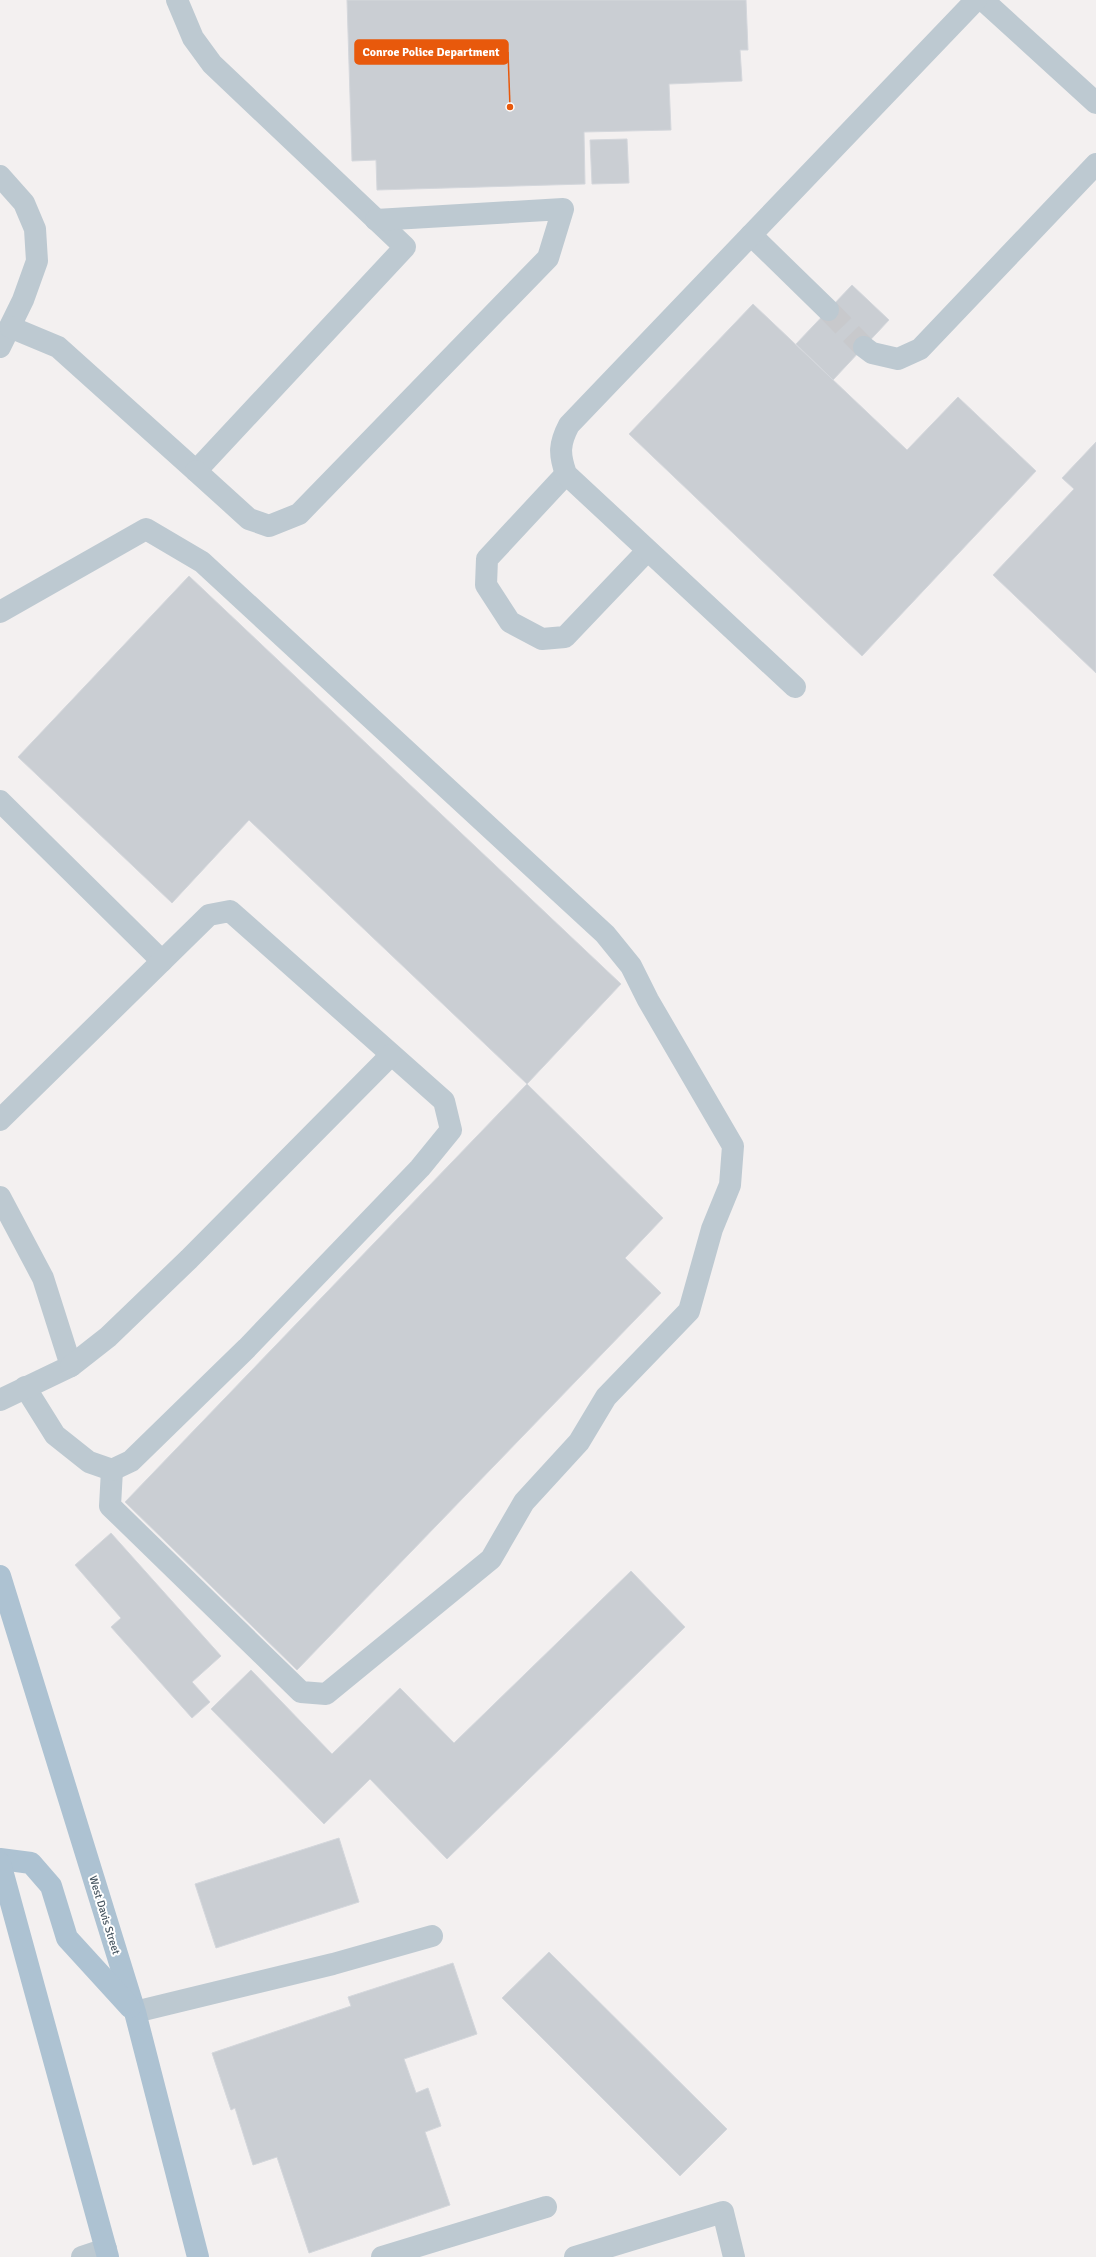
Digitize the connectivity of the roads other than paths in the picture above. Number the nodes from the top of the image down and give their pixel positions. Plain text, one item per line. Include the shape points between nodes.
1 (177, 0) edge
2 (976, 0) edge
3 (983, 0) edge
4 (1096, 103) edge
5 (1096, 164) edge
6 (0, 176) edge
7 (376, 220) junction
8 (751, 235) junction
9 (828, 310) tunnel mouth
10 (10, 327) junction
11 (864, 346) tunnel mouth
12 (0, 347) edge
13 (196, 471) junction
14 (566, 474) junction
15 (648, 551) junction
16 (0, 612) edge
17 (795, 687) dead end
18 (0, 801) edge
19 (162, 961) junction
20 (392, 1055) junction
21 (0, 1120) edge
22 (0, 1197) edge
23 (71, 1366) junction
24 (24, 1386) junction
25 (0, 1400) edge
26 (112, 1470) junction
27 (0, 1576) edge
28 (0, 1859) edge
29 (0, 1863) edge
30 (432, 1936) dead end
31 (134, 2012) junction
32 (546, 2207) dead end
33 (107, 2253) edge
34 (82, 2257) edge
35 (198, 2257) edge
36 (382, 2257) edge
37 (575, 2257) edge
38 (734, 2257) edge

1 - 7 street via 193,38 212,64
2 - 8 street
3 - 4 street
5 - 11 street via 920,349 898,359 872,353
6 - 10 street via 24,203 34,229 37,261
7 - 13 street via 404,247
7 - 13 street via 563,209 548,258 299,514 269,526 249,520
8 - 9 street
8 - 14 street via 569,425 561,440 561,459
10 - 12 street
10 - 13 street via 58,348
14 - 15 street
14 - 15 street via 487,559 486,585 510,622 542,639 565,637
15 - 17 street
16 - 26 street via 146,529 202,562 605,934 631,966 733,1146 730,1185 712,1229 689,1310 606,1397 579,1442 524,1502 491,1559 326,1694 301,1692 110,1506
18 - 19 street
19 - 20 street via 209,915 230,911
19 - 21 street
20 - 23 street via 189,1259 108,1337
20 - 26 street via 444,1101 450,1130 420,1168 247,1348 131,1461
22 - 23 street via 43,1278
23 - 24 street
24 - 25 street
24 - 26 street via 55,1435 89,1462
27 - 31 main road, West Davis Street
28 - 31 main road via 31,1863 51,1886 67,1938
29 - 33 main road
30 - 31 street via 333,1964
31 - 35 main road, West Davis Street
32 - 36 street
33 - 34 street
37 - 38 street via 723,2212

